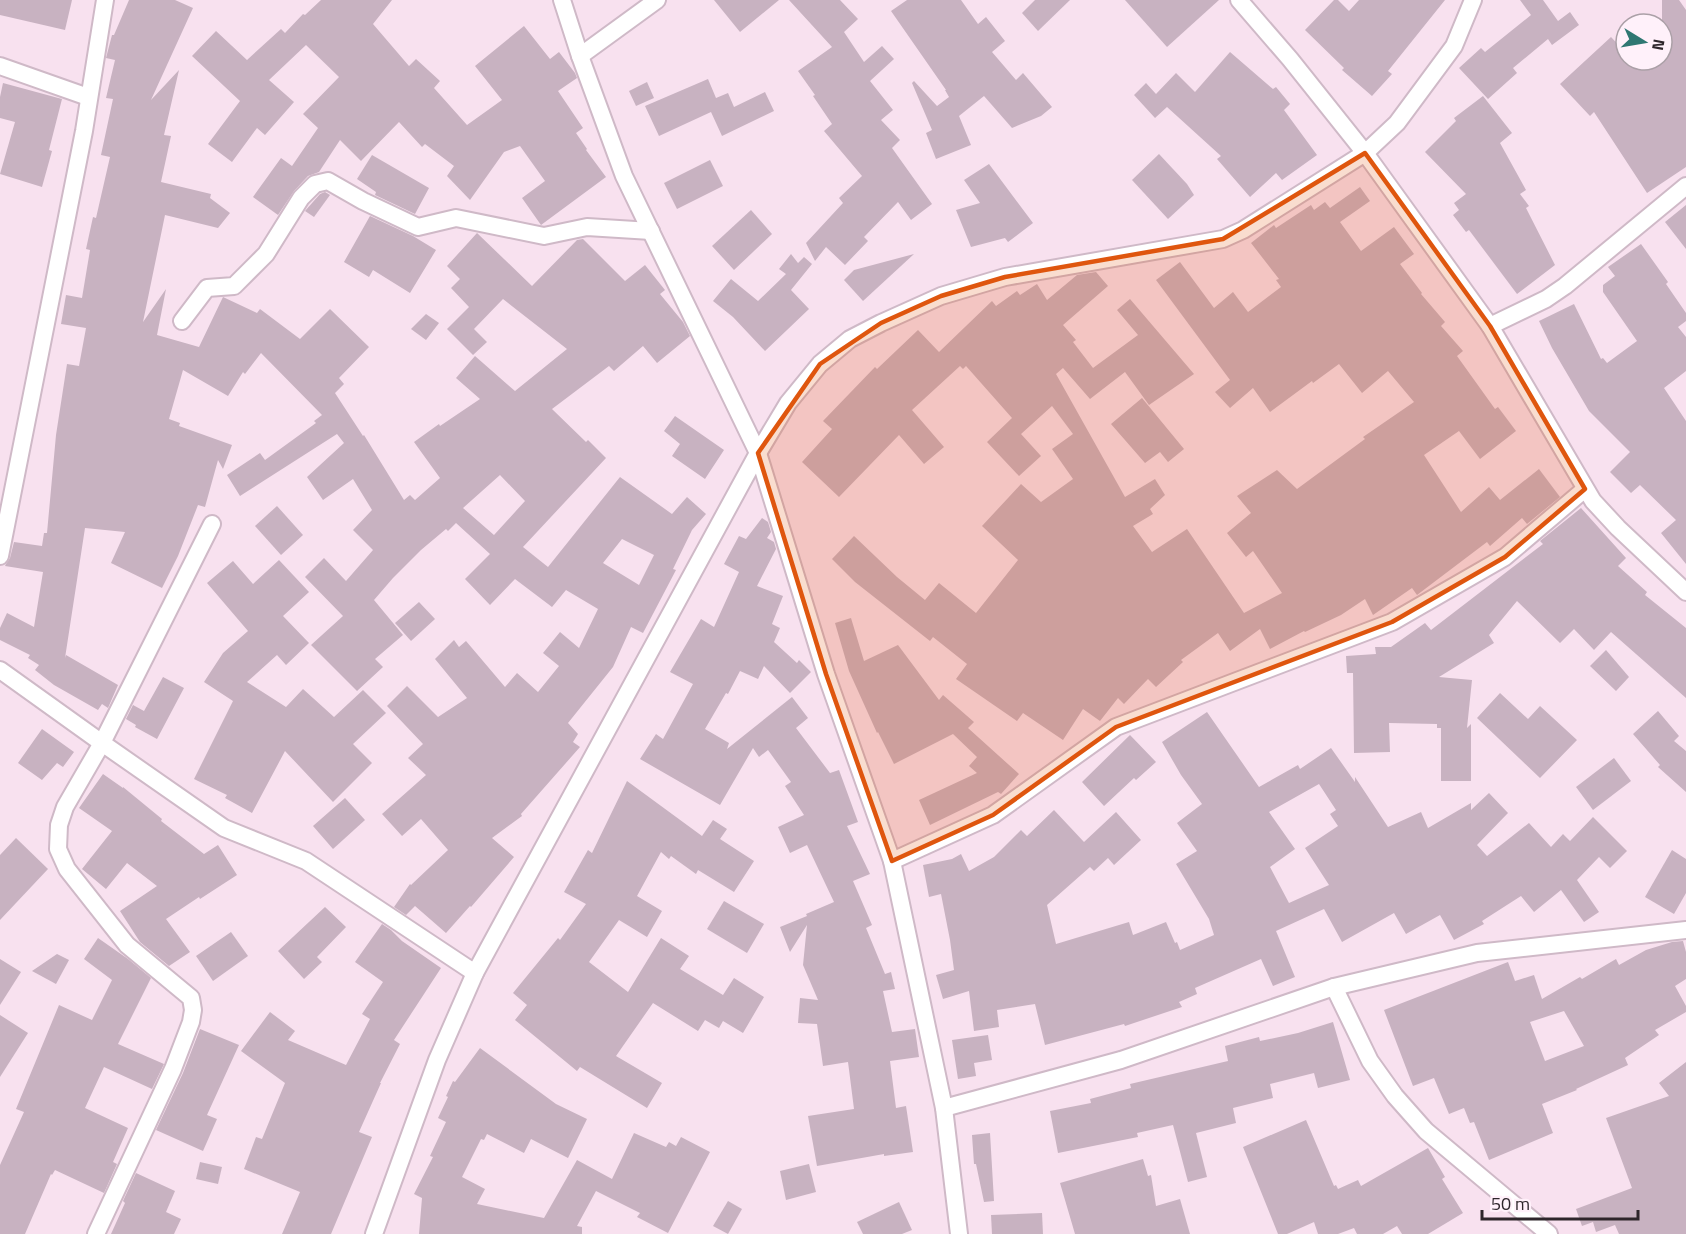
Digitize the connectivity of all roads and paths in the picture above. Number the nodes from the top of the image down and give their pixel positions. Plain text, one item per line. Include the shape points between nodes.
1 (105, 0) edge
2 (562, 0) edge
3 (657, 0) edge
4 (1239, 0) edge
5 (1473, 0) edge
6 (580, 56) junction
7 (0, 66) edge
8 (88, 97) junction
9 (1365, 153) junction
10 (1686, 186) edge
11 (651, 231) junction
12 (182, 321) dead end
13 (1490, 326) junction
14 (758, 453) junction
15 (1585, 489) junction
16 (212, 524) dead end
17 (0, 556) edge
18 (1686, 592) edge
19 (0, 670) edge
20 (102, 743) junction
21 (892, 861) junction
22 (1686, 930) edge
23 (476, 973) junction
24 (1334, 987) junction
25 (944, 1108) junction
26 (96, 1234) edge
27 (374, 1234) edge
28 (959, 1234) edge
29 (1549, 1234) edge

1 - 8 street
2 - 6 street
3 - 6 street
4 - 9 street
5 - 9 street via 1454,46 1397,123
6 - 11 street via 624,176
7 - 8 street
8 - 17 street
9 - 13 street
9 - 14 street via 1224,239 1005,277 941,296 881,323 850,339 820,364 789,403
10 - 13 street via 1566,286
11 - 12 street via 587,227 544,236 456,218 418,227 328,181 315,184 301,198 266,254 234,286 207,288
11 - 14 street
13 - 15 street
14 - 21 street via 826,675
14 - 23 street
15 - 18 street via 1618,528
15 - 21 street via 1505,557 1392,622 1116,727 993,815
16 - 20 street
19 - 20 street
20 - 23 street via 224,828 306,861
20 - 26 street via 65,807 58,849 67,869 127,945 191,998 193,1010 173,1070
21 - 25 street
22 - 24 street via 1477,953
23 - 27 street via 437,1060
24 - 25 street via 1121,1060
24 - 29 street via 1370,1061 1395,1096 1426,1131
25 - 28 street

